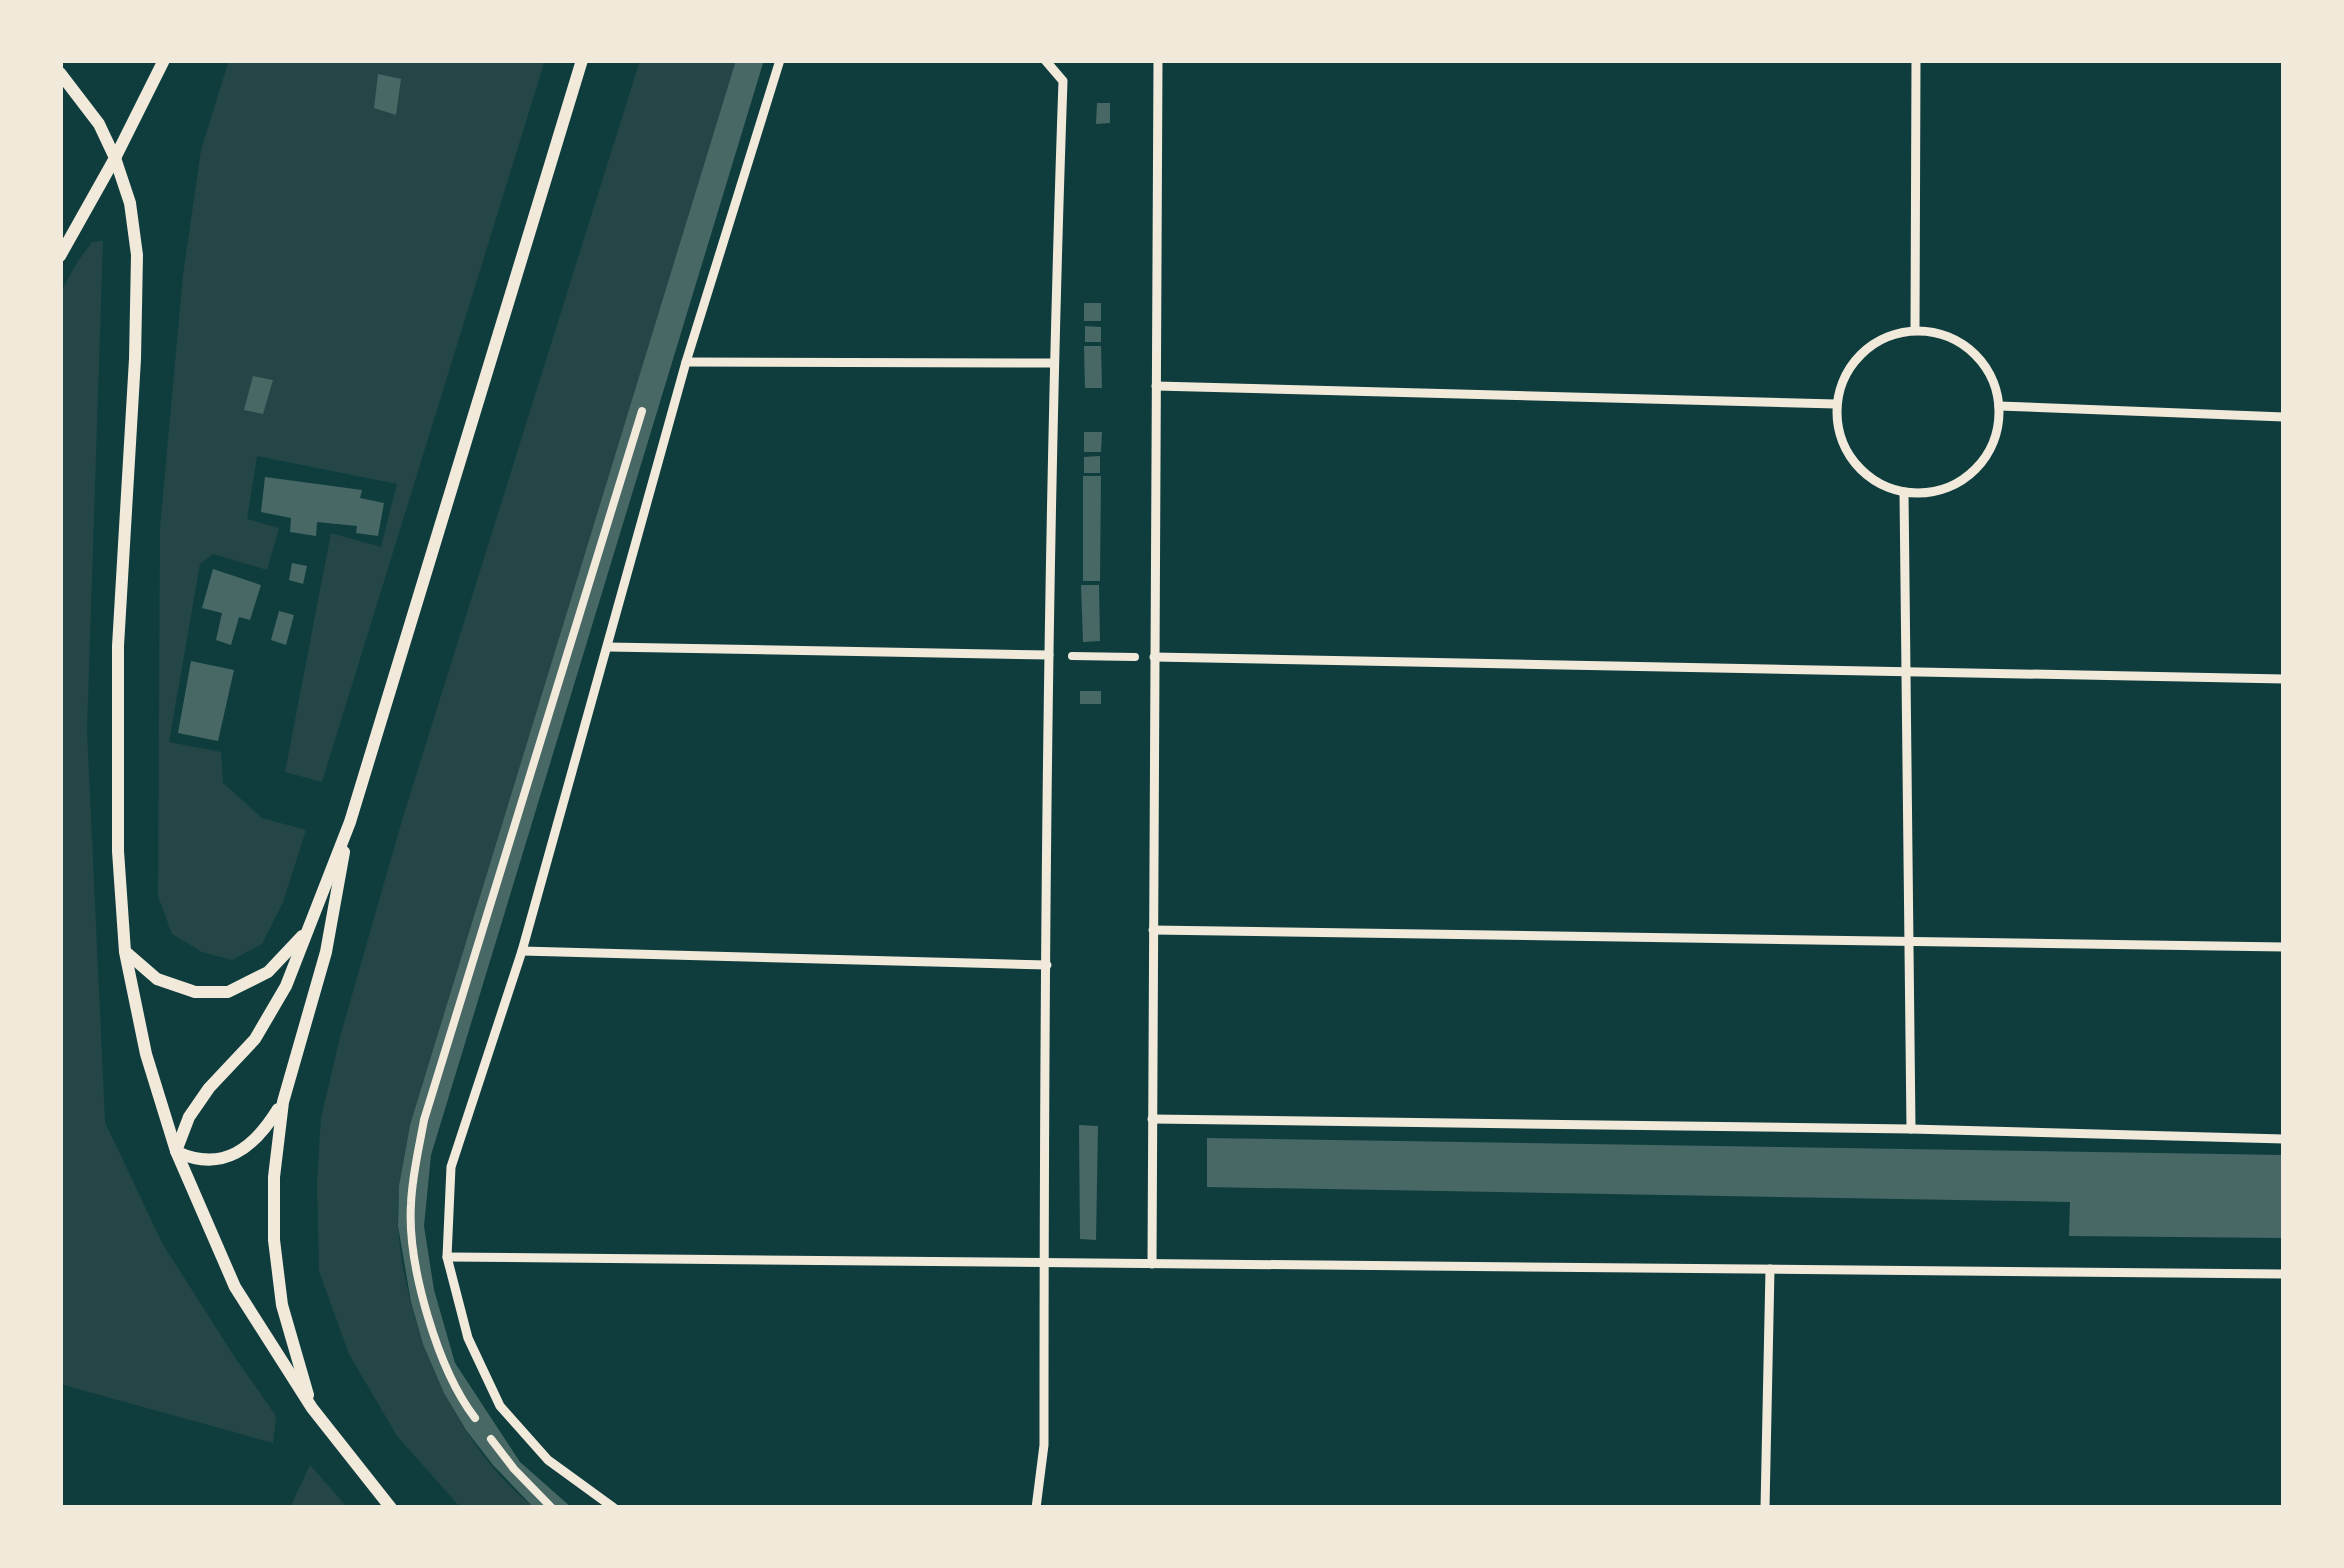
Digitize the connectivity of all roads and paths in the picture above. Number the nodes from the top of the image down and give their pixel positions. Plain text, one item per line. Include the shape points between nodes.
1 (164, 60) edge
2 (582, 60) edge
3 (780, 60) edge
4 (1045, 60) edge
5 (1157, 60) edge
6 (1916, 60) edge
7 (60, 73) edge
8 (115, 158) junction
9 (60, 256) edge
10 (1915, 330) junction
11 (686, 362) junction
12 (1053, 363) junction
13 (1156, 386) junction
14 (1836, 404) junction
15 (2000, 406) junction
16 (2284, 417) edge
17 (1904, 493) junction
18 (608, 647) junction
19 (1048, 656) junction
20 (1154, 658) junction
21 (1906, 672) junction
22 (2284, 679) edge
23 (350, 822) junction
24 (1153, 930) junction
25 (307, 931) junction
26 (1909, 941) junction
27 (2284, 947) edge
28 (522, 951) junction
29 (125, 952) junction
30 (1047, 965) junction
31 (283, 1102) junction
32 (1152, 1119) junction
33 (1910, 1130) junction
34 (2284, 1139) edge
35 (176, 1151) junction
36 (447, 1257) junction
37 (1044, 1263) junction
38 (1152, 1264) junction
39 (1770, 1269) junction
40 (2284, 1274) edge
41 (312, 1408) junction
42 (391, 1508) edge
43 (614, 1508) edge
44 (1036, 1508) edge
45 (1766, 1508) edge

1 - 8 street
2 - 23 street
3 - 11 lane
4 - 12 lane via 1063,81
5 - 13 lane
6 - 10 lane
7 - 8 street
8 - 9 street
8 - 29 street via 137,255 118,646
10 - 14 lane via 1862,352
10 - 15 lane via 1966,345 1986,367
11 - 12 lane
11 - 18 lane
12 - 19 lane
13 - 14 lane
13 - 20 lane
14 - 17 lane via 1841,442 1856,466
15 - 16 lane
15 - 17 lane via 1996,437 1971,473 1946,488
17 - 21 lane
18 - 19 lane
18 - 28 lane
19 - 20 path
19 - 30 lane
20 - 21 lane
20 - 24 lane
21 - 22 lane
21 - 26 lane
23 - 25 street
23 - 31 street via 326,952
24 - 26 lane
24 - 32 lane
25 - 29 street via 268,972 228,992 157,979
25 - 35 street via 255,1039 209,1088
26 - 27 lane
26 - 33 lane
28 - 30 lane
28 - 36 lane via 451,1167
29 - 35 street
30 - 37 lane
31 - 35 street via 241,1151 211,1161
31 - 41 street via 274,1240 282,1305
32 - 33 lane
32 - 38 lane
33 - 34 lane
35 - 41 street via 235,1288
36 - 37 lane
36 - 43 lane via 468,1338 500,1406 548,1460
37 - 38 lane
37 - 44 lane
38 - 39 lane
39 - 40 lane
39 - 45 lane
41 - 42 street

